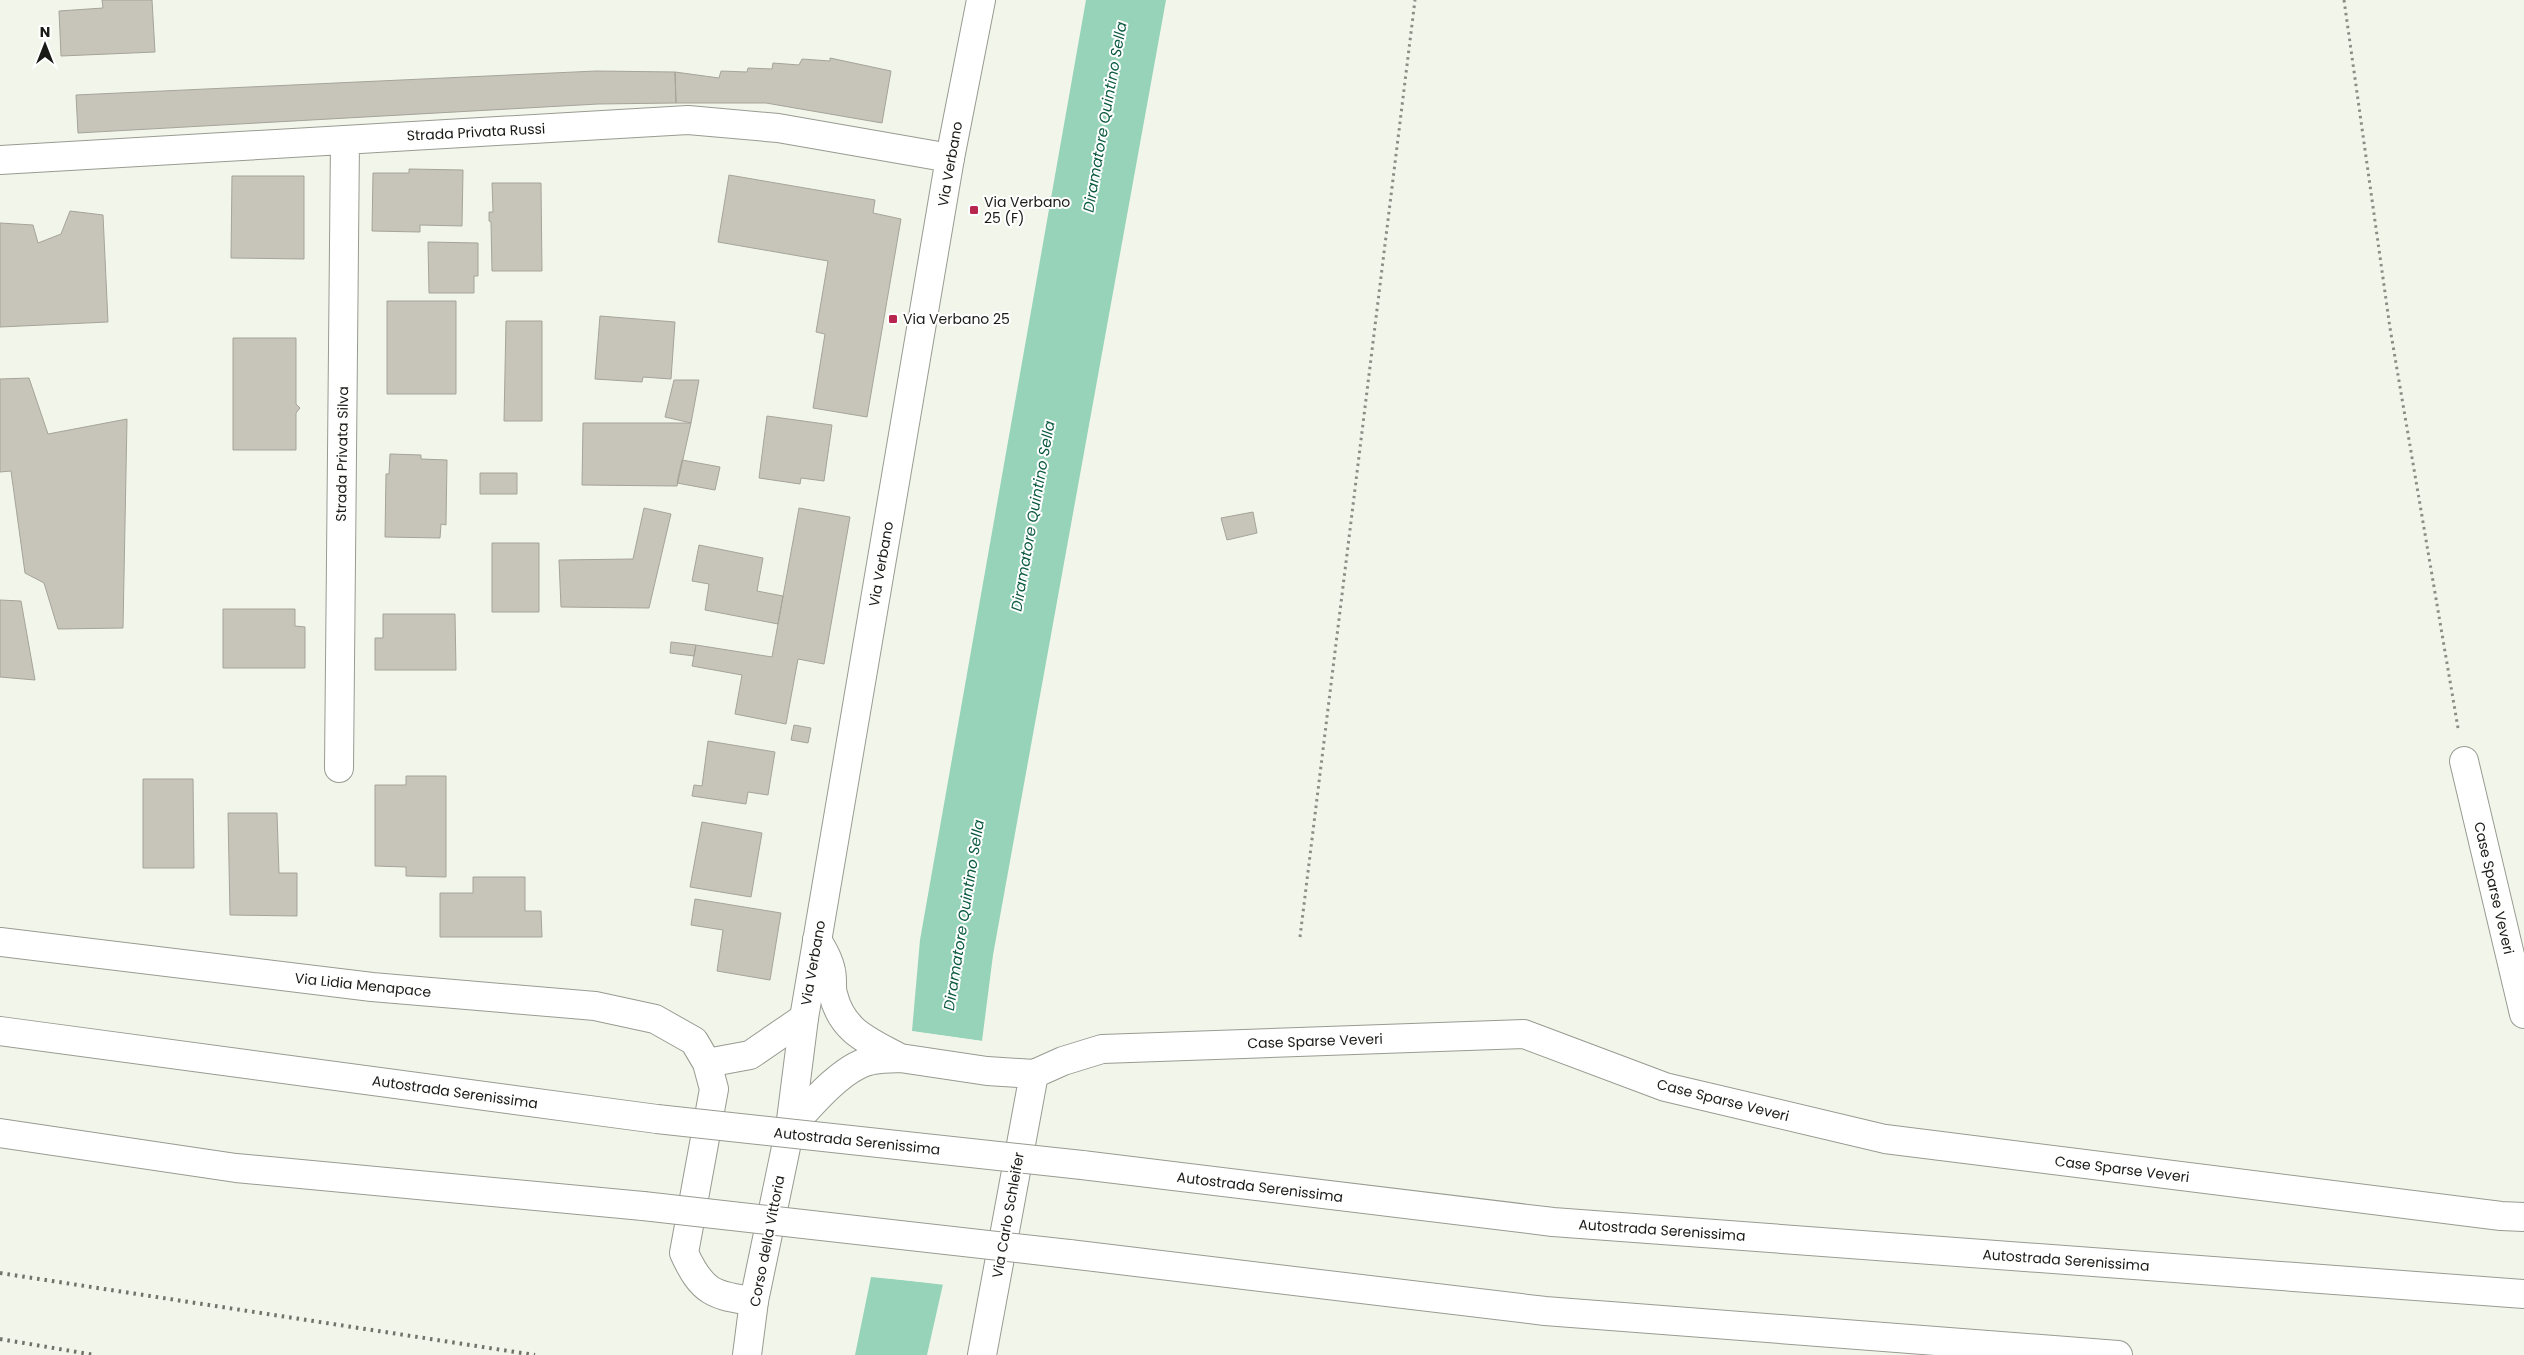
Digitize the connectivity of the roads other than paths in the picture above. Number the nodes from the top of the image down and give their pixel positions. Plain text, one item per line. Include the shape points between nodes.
1 (981, 0) edge
2 (345, 140) junction
3 (950, 158) junction
4 (0, 160) edge
5 (2464, 761) road end
6 (340, 768) dead end
7 (817, 940) junction
8 (0, 942) edge
9 (2524, 1014) edge
10 (804, 1018) junction
11 (0, 1030) edge
12 (900, 1058) junction
13 (707, 1063) junction
14 (1034, 1074) junction
15 (790, 1128) junction
16 (0, 1133) edge
17 (2524, 1217) edge
18 (2524, 1294) edge
19 (754, 1301) junction
20 (747, 1355) edge
21 (982, 1355) edge
22 (2118, 1355) edge

1 - 3 main road, Via Verbano
2 - 3 main road, Strada Privata Russi via 688,120 778,128
2 - 4 main road, Strada Privata Russi
2 - 6 main road, Strada Privata Silva
3 - 7 main road, Via Verbano
5 - 9 main road, Case Sparse Veveri
7 - 10 main road, Via Verbano
7 - 12 main road, Case Sparse Veveri via 831,971 832,993 840,1013 854,1033
8 - 13 main road, Via Lidia Menapace via 372,987 595,1006 655,1019 694,1041
10 - 13 main road via 750,1055
10 - 15 main road, Via Verbano
11 - 18 main road, Autostrada Serenissima, bridge via 657,1119 1082,1165 1553,1222
12 - 14 main road, Case Sparse Veveri via 987,1071
12 - 15 main road, Case Sparse Veveri via 869,1061 853,1068
13 - 19 main road, Via Lidia Menapace via 714,1089 684,1253 695,1278 721,1297
14 - 17 main road, Case Sparse Veveri via 1102,1049 1524,1034 1665,1088 1885,1139
14 - 21 main road, Via Carlo Schleifer
15 - 19 main road, Corso della Vittoria
16 - 22 main road, bridge via 236,1168 644,1206 1545,1311
19 - 20 main road, Corso della Vittoria

